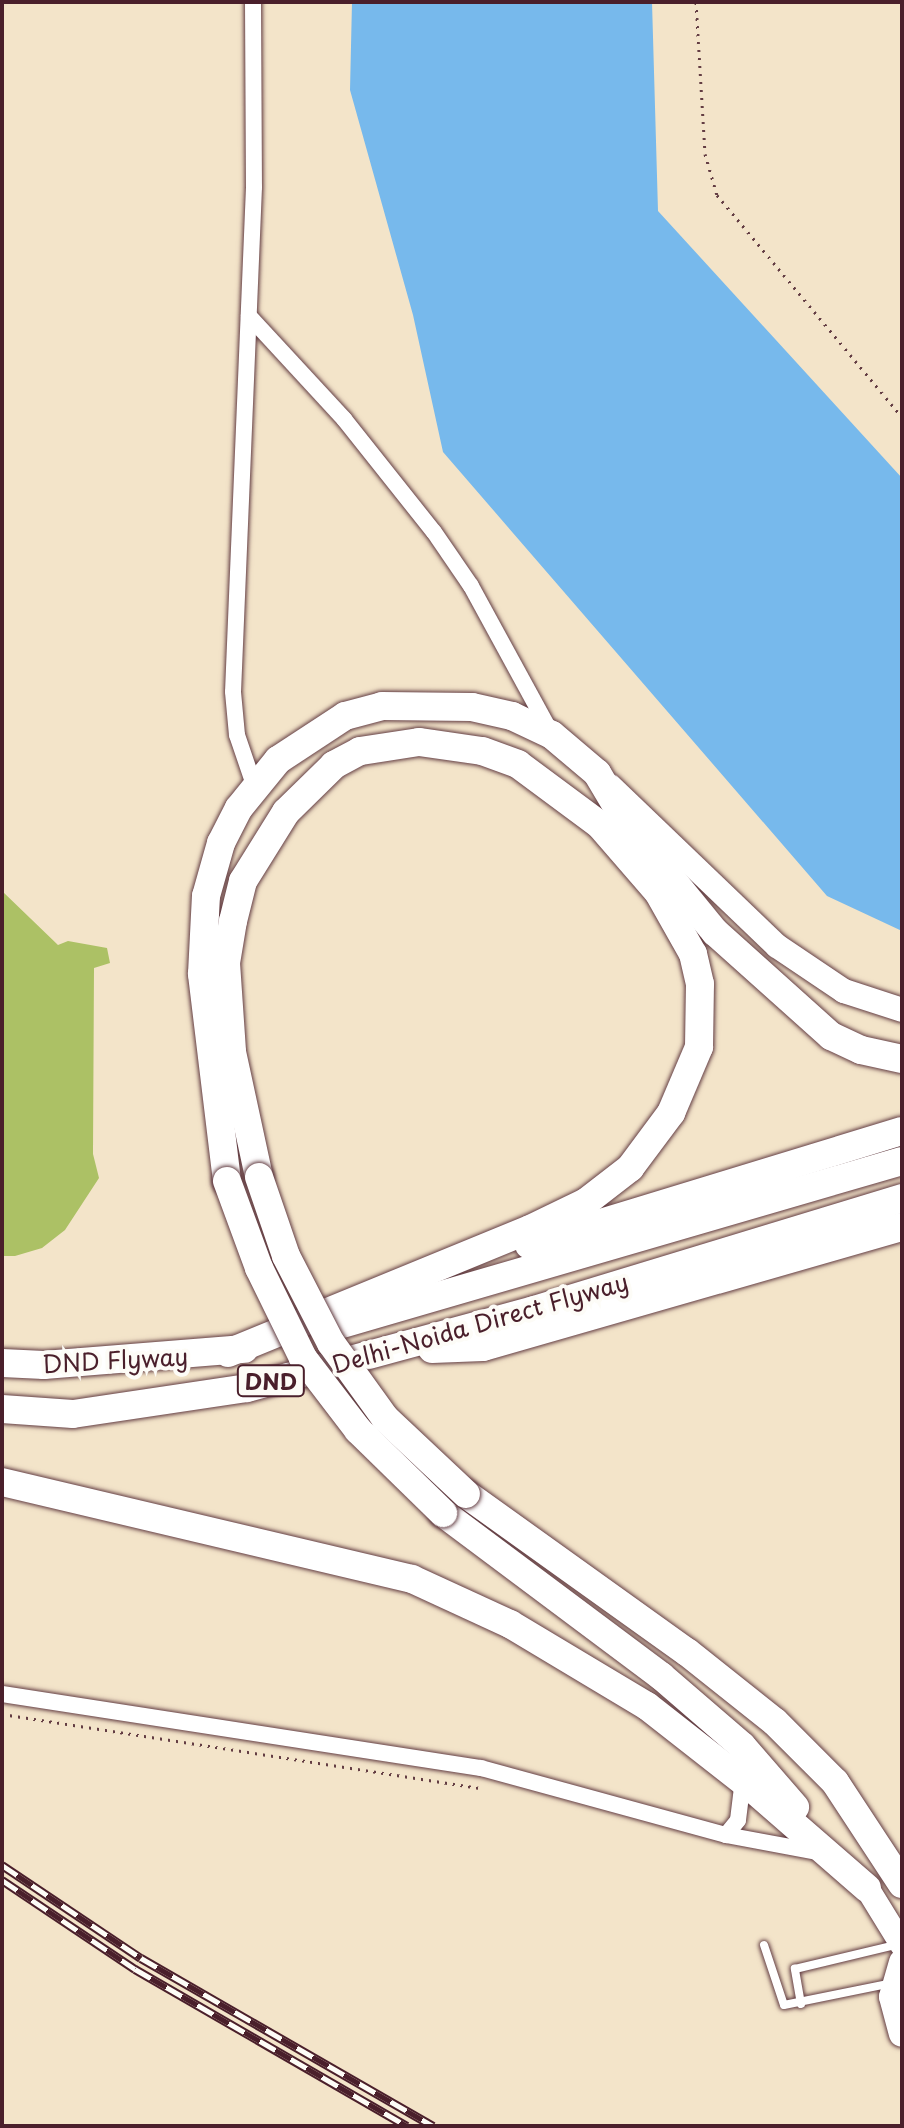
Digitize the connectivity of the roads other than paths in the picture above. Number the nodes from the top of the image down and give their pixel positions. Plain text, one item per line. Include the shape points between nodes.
1 (253, 2) edge
2 (249, 316) junction
3 (552, 735) junction
4 (597, 773) junction
5 (255, 788) junction
6 (902, 1010) edge
7 (902, 1059) edge
8 (902, 1131) edge
9 (902, 1161) edge
10 (902, 1198) edge
11 (902, 1227) edge
12 (402, 1284) junction
13 (378, 1352) junction
14 (228, 1353) junction
15 (2, 1363) edge
16 (2, 1409) edge
17 (2, 1482) edge
18 (2, 1694) edge
19 (743, 1781) junction
20 (726, 1835) junction
21 (823, 1853) junction
22 (902, 1884) edge
23 (867, 1888) junction
24 (902, 1944) edge
25 (764, 1945) dead end
26 (898, 1973) edge
27 (801, 2004) junction
28 (902, 2034) edge

1 - 2 street
2 - 3 street via 344,419 434,532 471,586
2 - 5 street via 233,692 237,735
3 - 4 highway
3 - 5 highway via 512,716 472,707 382,706 314,733 278,760
4 - 6 main road via 777,946 844,991
4 - 7 highway via 629,827 715,932 831,1036 861,1050
5 - 23 highway, bridge via 221,843 202,928 205,1032 227,1181 259,1268 303,1358 358,1430 443,1513 661,1676 742,1746
8 - 12 highway
9 - 14 highway, Delhi-Noida Direct Flyway / DND via 518,1275
10 - 13 highway, Delhi-Noida Direct Flyway / DND
11 - 13 highway via 483,1347
12 - 14 highway
12 - 22 highway, bridge via 586,1202 630,1168 671,1113 699,1047 700,984 693,954 658,892 600,825 547,781 482,751 419,742 360,751 334,765 286,812 243,881 226,963 232,1052 259,1177 286,1256 331,1343 385,1418 466,1494 687,1652 775,1722 835,1782
13 - 16 highway, Delhi-Noida Direct Flyway / DND via 247,1388 73,1414
14 - 15 highway, DND Flyway
17 - 19 highway via 412,1579 510,1624 647,1706
18 - 20 street via 481,1768
19 - 20 street via 738,1820
19 - 21 highway
20 - 21 street
21 - 23 highway
23 - 24 main road
24 - 27 lane via 795,1969
25 - 27 lane via 779,2003
26 - 27 lane
26 - 28 highway

